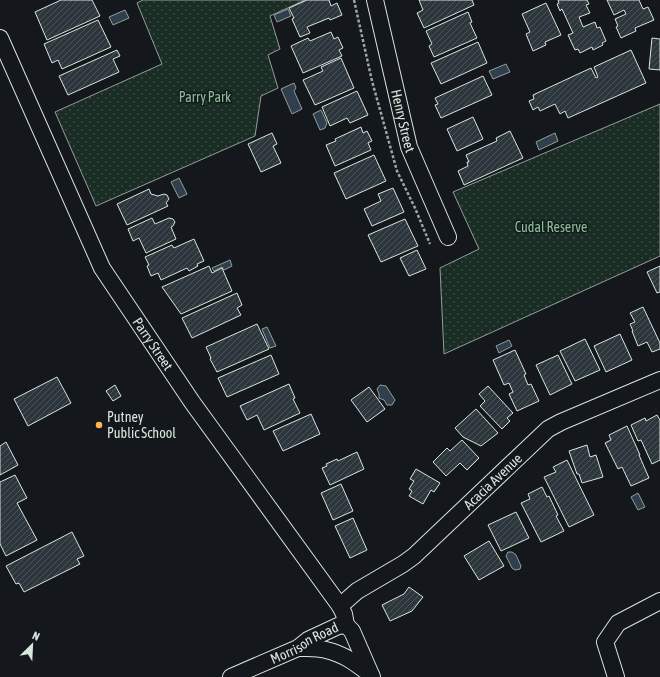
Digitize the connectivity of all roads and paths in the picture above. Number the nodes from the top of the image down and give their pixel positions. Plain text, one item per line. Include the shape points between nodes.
1 (354, 0) edge
2 (375, 0) edge
3 (0, 38) edge
4 (448, 237) dead end
5 (430, 244) dead end
6 (660, 380) edge
7 (660, 601) edge
8 (340, 606) junction
9 (346, 625) junction
10 (298, 648) junction
11 (231, 677) edge
12 (372, 677) edge
13 (616, 677) edge

1 - 5 path via 397,171
2 - 4 street, Henry Street via 409,147
3 - 8 street, Parry Street via 102,268 192,402
6 - 8 street, Acacia Avenue via 548,428 414,556 357,591
7 - 13 street via 618,623 605,642
8 - 9 street, Parry Street
9 - 10 street, Morrison Road via 338,626 308,640
9 - 12 street, Morrison Road via 352,631
10 - 11 street, Morrison Road
10 - 12 street via 325,649 333,652 350,660

